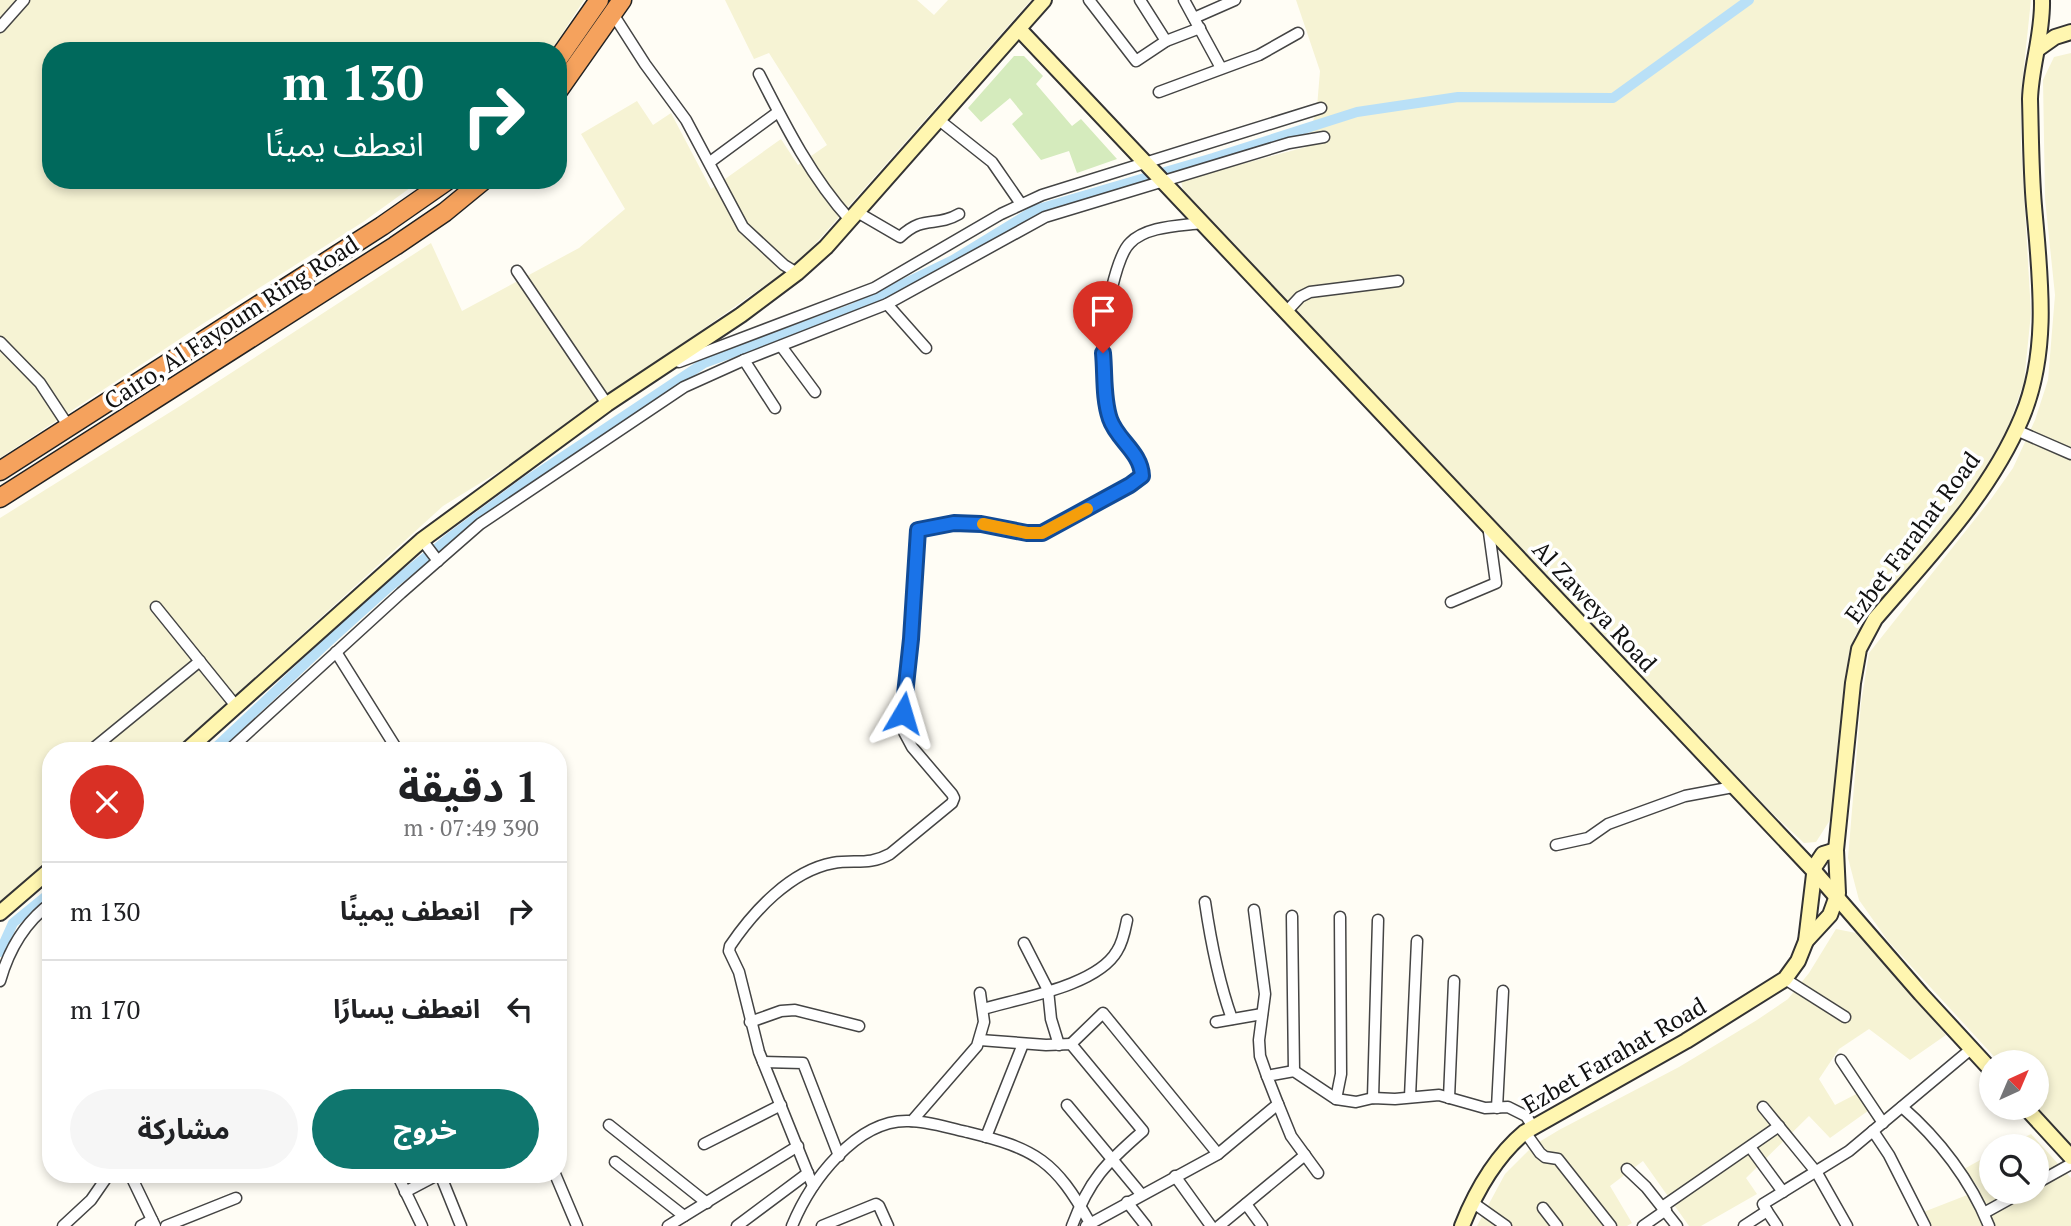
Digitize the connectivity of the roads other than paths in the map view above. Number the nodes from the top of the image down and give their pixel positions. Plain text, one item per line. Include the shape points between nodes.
1 (24, 0) edge
2 (599, 0) edge
3 (1044, 0) edge
4 (1089, 0) edge
5 (1140, 0) edge
6 (1184, 0) edge
7 (1235, 0) edge
8 (2042, 0) edge
9 (618, 7) edge
10 (1194, 18) junction
11 (0, 27) edge
12 (1200, 28) junction
13 (1019, 29) junction
14 (1298, 33) dead end
15 (2071, 33) edge
16 (1166, 41) junction
17 (567, 46) edge
18 (2038, 49) junction
19 (1221, 68) junction
20 (759, 74) dead end
21 (567, 78) edge
22 (1159, 92) dead end
23 (1321, 108) dead end
24 (778, 112) junction
25 (940, 120) junction
26 (1324, 138) dead end
27 (710, 162) junction
28 (1145, 164) junction
29 (1160, 180) junction
30 (435, 189) edge
31 (473, 189) edge
32 (1021, 204) junction
33 (959, 214) dead end
34 (853, 216) junction
35 (1201, 223) junction
36 (517, 271) dead end
37 (797, 273) junction
38 (1398, 281) dead end
39 (887, 304) junction
40 (1287, 311) junction
41 (0, 342) edge
42 (781, 346) junction
43 (926, 348) dead end
44 (744, 360) junction
45 (662, 368) junction
46 (815, 392) dead end
47 (607, 404) junction
48 (775, 408) dead end
49 (69, 427) junction
50 (2016, 430) junction
51 (82, 447) junction
52 (2071, 454) edge
53 (0, 471) edge
54 (0, 498) edge
55 (1488, 524) junction
56 (431, 551) junction
57 (1451, 602) dead end
58 (156, 607) dead end
59 (336, 652) junction
60 (200, 661) junction
61 (236, 706) junction
62 (101, 742) edge
63 (196, 742) edge
64 (238, 742) edge
65 (392, 742) edge
66 (1733, 787) junction
67 (1556, 845) dead end
68 (1836, 850) junction
69 (1814, 871) junction
70 (42, 877) edge
71 (1838, 898) junction
72 (1205, 902) dead end
73 (1254, 910) dead end
74 (42, 911) edge
75 (0, 913) edge
76 (1292, 916) dead end
77 (1340, 917) dead end
78 (1127, 920) dead end
79 (1378, 920) dead end
80 (1417, 941) dead end
81 (1806, 941) junction
82 (1024, 943) dead end
83 (1784, 979) junction
84 (0, 981) edge
85 (1454, 981) dead end
86 (1048, 990) junction
87 (1503, 991) dead end
88 (979, 993) dead end
89 (983, 1009) junction
90 (1262, 1014) junction
91 (1845, 1017) dead end
92 (1233, 1019) junction
93 (750, 1022) junction
94 (1216, 1022) dead end
95 (859, 1026) dead end
96 (980, 1040) junction
97 (1023, 1044) junction
98 (1071, 1044) junction
99 (1059, 1045) junction
100 (1971, 1049) junction
101 (1979, 1057) edge
102 (1841, 1060) dead end
103 (762, 1062) junction
104 (1293, 1071) junction
105 (1267, 1076) junction
106 (1410, 1097) junction
107 (1373, 1098) junction
108 (1449, 1098) junction
109 (1336, 1099) junction
110 (1278, 1104) junction
111 (781, 1105) junction
112 (1067, 1105) dead end
113 (1763, 1107) dead end
114 (1902, 1107) junction
115 (1497, 1108) junction
116 (2037, 1120) edge
117 (912, 1121) junction
118 (1883, 1123) junction
119 (609, 1125) dead end
120 (1779, 1126) junction
121 (1529, 1130) junction
122 (1873, 1131) junction
123 (986, 1138) junction
124 (704, 1144) dead end
125 (798, 1146) junction
126 (1750, 1147) junction
127 (1217, 1154) junction
128 (1305, 1155) junction
129 (839, 1156) junction
130 (2071, 1157) edge
131 (1111, 1159) junction
132 (615, 1162) dead end
133 (2071, 1164) edge
134 (1627, 1168) dead end
135 (1318, 1172) dead end
136 (808, 1173) junction
137 (1817, 1173) junction
138 (1175, 1176) junction
139 (2049, 1176) edge
140 (103, 1183) edge
141 (134, 1183) edge
142 (401, 1183) edge
143 (422, 1183) edge
144 (444, 1183) edge
145 (559, 1183) edge
146 (813, 1186) junction
147 (405, 1192) junction
148 (1783, 1192) junction
149 (1142, 1194) junction
150 (236, 1198) dead end
151 (1127, 1202) junction
152 (1472, 1202) junction
153 (707, 1203) junction
154 (1246, 1204) junction
155 (2000, 1204) edge
156 (1080, 1205) junction
157 (1543, 1208) dead end
158 (1664, 1209) junction
159 (1767, 1211) junction
160 (1984, 1213) junction
161 (684, 1216) junction
162 (153, 1223) edge
163 (1088, 1225) edge
164 (63, 1226) edge
165 (141, 1226) edge
166 (166, 1226) edge
167 (422, 1226) edge
168 (461, 1226) edge
169 (577, 1226) edge
170 (668, 1226) edge
171 (737, 1226) edge
172 (792, 1226) edge
173 (822, 1226) edge
174 (888, 1226) edge
175 (1072, 1226) edge
176 (1146, 1226) edge
177 (1211, 1226) edge
178 (1219, 1226) edge
179 (1262, 1226) edge
180 (1462, 1226) edge
181 (1506, 1226) edge
182 (1557, 1226) edge
183 (1611, 1226) edge
184 (1643, 1226) edge
185 (1677, 1226) edge
186 (1744, 1226) edge
187 (1777, 1226) edge
188 (1847, 1226) edge
189 (1925, 1226) edge
190 (1989, 1226) edge

1 - 11 street
2 - 17 highway
3 - 13 street
4 - 16 street via 1136,61
5 - 16 street
6 - 10 street
7 - 10 street
8 - 18 street, Ezbet Farahat Road
9 - 21 highway
9 - 27 street via 645,64 680,110
10 - 12 street
12 - 16 street
12 - 19 street
13 - 25 street
13 - 28 street, Al Zaweya Road
14 - 19 street via 1259,55
15 - 18 street via 2054,37
18 - 50 street, Ezbet Farahat Road via 2030,99 2042,316 2036,367
19 - 22 street
20 - 24 street
23 - 28 street
24 - 27 street
24 - 34 street via 817,179
25 - 32 street via 992,162
25 - 34 street
26 - 29 street via 1289,143
27 - 37 street via 743,227
28 - 29 street, Al Zaweya Road
28 - 32 street
29 - 35 street, Al Zaweya Road
29 - 39 street via 1045,217
30 - 49 highway, Cairo, Al Fayoum Ring Road
31 - 51 highway, Cairo, Al Fayoum Ring Road via 396,246
32 - 45 street via 874,288
33 - 34 street via 913,225 900,237
34 - 37 street
35 - 40 street, Al Zaweya Road
35 - 93 street via 1155,231 1131,242 1111,292 1103,340 1107,403 1112,423 1138,460 1140,479 1042,533 954,523 916,532 904,732 954,801 890,854 874,862 841,862 813,869 788,884 754,915 729,951 739,972
36 - 47 street
37 - 45 street
38 - 40 street via 1310,292
39 - 42 street
39 - 43 street
40 - 55 street, Al Zaweya Road
41 - 49 street via 40,383
42 - 44 street
42 - 46 street
44 - 48 street
44 - 56 street via 684,387
45 - 47 street
47 - 56 street
49 - 51 highway
49 - 53 highway, Cairo, Al Fayoum Ring Road
50 - 52 street
50 - 68 street, Ezbet Farahat Road via 1978,495 1875,619 1862,641 1853,683
51 - 54 highway, Cairo, Al Fayoum Ring Road
55 - 57 street via 1496,583
55 - 66 street, Al Zaweya Road
56 - 59 street
56 - 61 street
58 - 60 street
59 - 64 street
59 - 65 street
60 - 61 street
60 - 62 street
61 - 63 street
66 - 67 street via 1685,796 1608,824 1593,836
66 - 69 street, Al Zaweya Road
68 - 69 street via 1820,857
68 - 71 street, Ezbet Farahat Road
69 - 71 street, Al Zaweya Road
69 - 81 street, Ezbet Farahat Road
70 - 75 street
71 - 81 street, Ezbet Farahat Road via 1830,915
71 - 100 street, Al Zaweya Road
72 - 92 street via 1220,987
73 - 90 street via 1265,994
74 - 84 street via 12,946
76 - 104 street
77 - 109 street via 1342,1074
78 - 86 street via 1121,943 1106,964
79 - 107 street
80 - 106 street
81 - 83 street, Ezbet Farahat Road
82 - 86 street
83 - 91 street
83 - 121 street, Ezbet Farahat Road
85 - 108 street
86 - 89 street
86 - 99 street
87 - 115 street
88 - 89 street
89 - 96 street
90 - 92 street
90 - 105 street via 1260,1056
92 - 94 street
93 - 95 street via 795,1010
93 - 103 street
96 - 97 street
96 - 117 street
97 - 99 street
97 - 123 street
98 - 99 street
98 - 127 street via 1103,1013
98 - 131 street via 1143,1132
100 - 101 street, Al Zaweya Road
100 - 114 street
102 - 118 street
103 - 111 street
103 - 129 street via 803,1063
104 - 105 street
104 - 109 street
105 - 110 street
106 - 107 street
106 - 108 street via 1432,1094
107 - 109 street via 1356,1102
108 - 115 street
110 - 127 street
110 - 128 street
111 - 124 street
111 - 125 street
112 - 131 street
113 - 120 street
114 - 118 street
114 - 160 street via 1937,1140
115 - 121 street via 1508,1107 1526,1116
116 - 130 street
117 - 123 street
117 - 129 street via 870,1130
118 - 122 street
119 - 153 street
120 - 126 street
120 - 137 street
121 - 152 street, Ezbet Farahat Road via 1500,1156
121 - 183 street via 1540,1153 1558,1159
122 - 137 street
122 - 189 street
123 - 156 street via 1041,1159 1066,1182
125 - 136 street
125 - 153 street
126 - 148 street
126 - 158 street
127 - 138 street
128 - 135 street
128 - 154 street
129 - 146 street
131 - 149 street
131 - 156 street
132 - 161 street
133 - 139 street
134 - 158 street
136 - 146 street
136 - 171 street
137 - 148 street
137 - 188 street
138 - 149 street
138 - 177 street
140 - 164 street
141 - 162 street
142 - 147 street
143 - 147 street
144 - 168 street
145 - 169 street
146 - 172 street
147 - 167 street
148 - 159 street via 1763,1203
149 - 151 street
150 - 166 street
151 - 163 street
151 - 176 street
152 - 180 street, Ezbet Farahat Road
152 - 181 street
153 - 161 street
154 - 178 street
154 - 179 street
155 - 160 street
156 - 163 street
156 - 175 street
157 - 182 street
158 - 184 street
158 - 185 street
159 - 186 street
159 - 187 street
160 - 190 street
161 - 170 street
162 - 165 street
173 - 174 street via 876,1204

